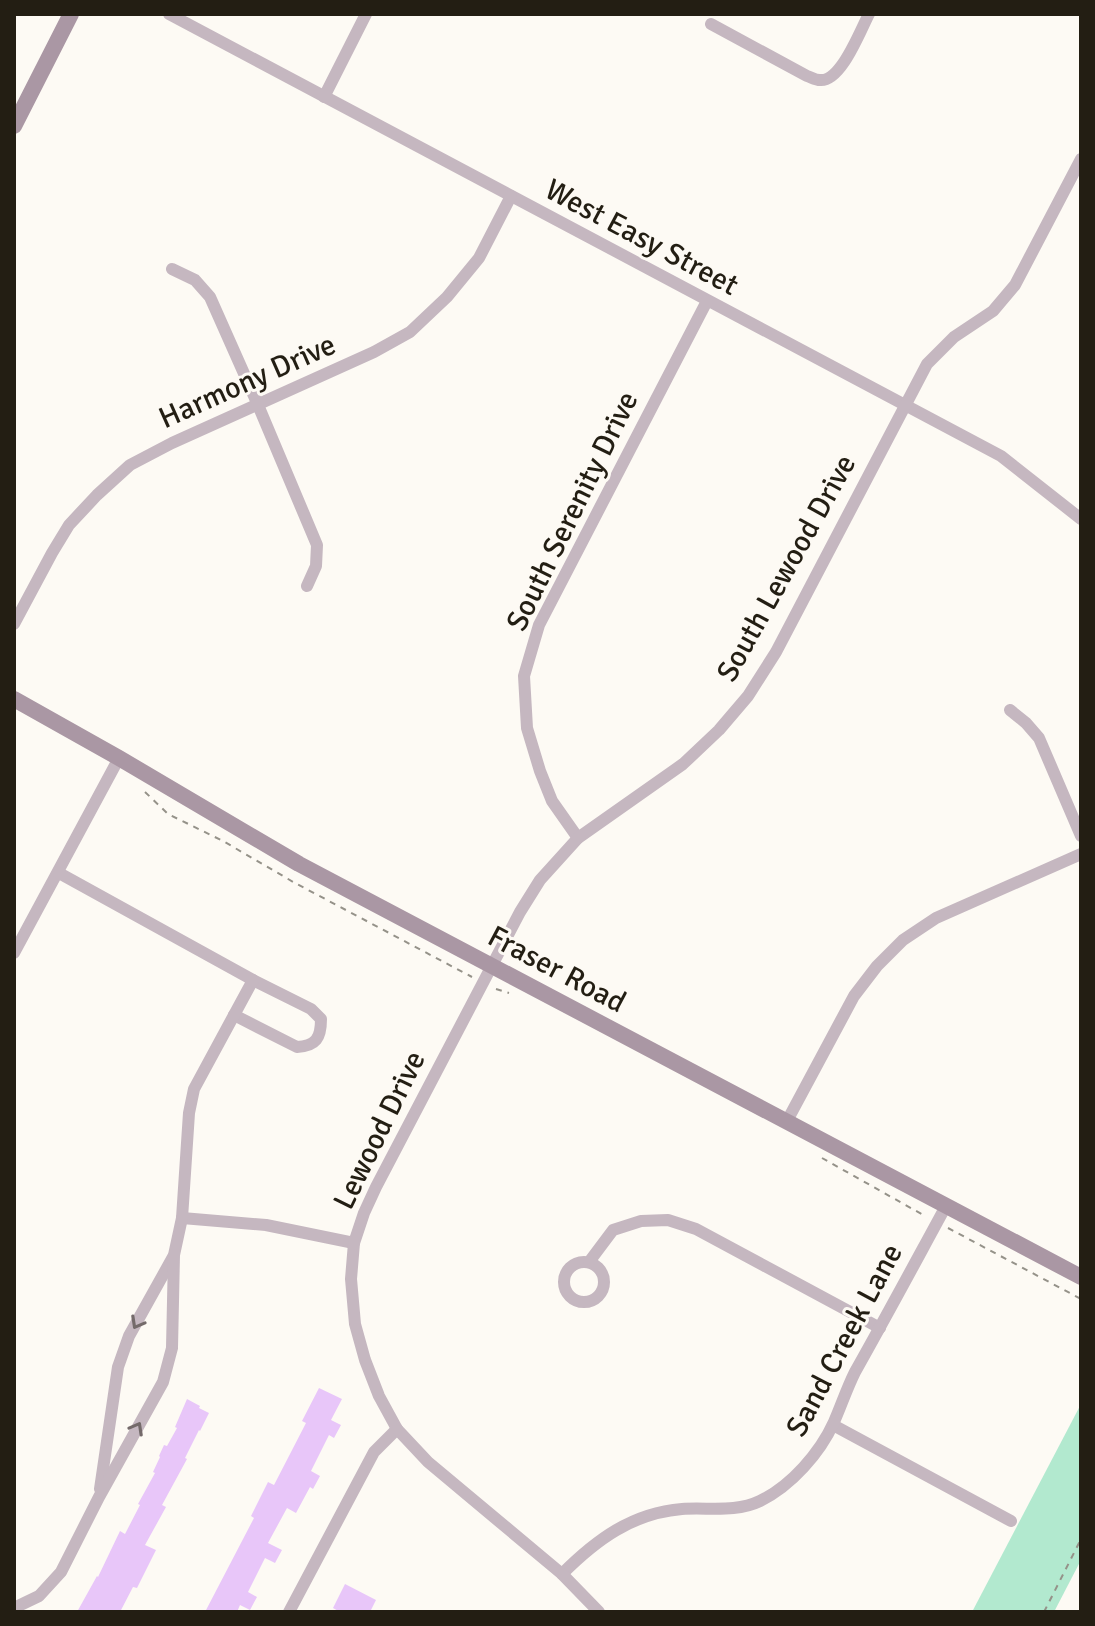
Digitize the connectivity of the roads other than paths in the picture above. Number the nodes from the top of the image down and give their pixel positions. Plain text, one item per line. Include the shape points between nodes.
1 (71, 14) edge
2 (169, 14) edge
3 (366, 14) edge
4 (869, 14) edge
5 (711, 24) dead end
6 (324, 97) junction
7 (14, 126) edge
8 (1081, 159) edge
9 (511, 196) junction
10 (172, 269) dead end
11 (707, 301) junction
12 (258, 405) junction
13 (904, 406) junction
14 (1081, 519) edge
15 (307, 586) dead end
16 (14, 624) edge
17 (14, 699) edge
18 (1010, 710) dead end
19 (119, 758) junction
20 (1081, 836) edge
21 (578, 838) junction
22 (1081, 854) edge
23 (59, 873) junction
24 (14, 953) edge
25 (492, 966) junction
26 (253, 980) junction
27 (234, 1015) junction
28 (787, 1121) junction
29 (946, 1206) junction
30 (182, 1218) junction
31 (354, 1243) junction
32 (174, 1255) junction
33 (589, 1262) dead end
34 (1081, 1277) edge
35 (880, 1328) junction
36 (833, 1425) junction
37 (397, 1429) junction
38 (99, 1497) junction
39 (1011, 1521) dead end
40 (562, 1574) junction
41 (14, 1608) edge
42 (289, 1612) edge
43 (599, 1612) edge

1 - 7 street
2 - 6 street, West Easy Street
3 - 6 street
4 - 5 street via 840,70 821,81
6 - 9 street, West Easy Street
8 - 13 street, South Lewood Drive via 1015,285 993,311 954,337 927,364
9 - 11 street, West Easy Street
9 - 12 street, Harmony Drive via 479,258 410,332
10 - 12 street via 195,280 210,297
11 - 13 street, West Easy Street
11 - 21 street, South Serenity Drive via 539,625 524,676 527,728 540,771 552,801
12 - 15 street via 317,545 316,566
12 - 16 street, Harmony Drive via 130,465 69,525
13 - 14 street, West Easy Street via 1001,456
13 - 21 street, South Lewood Drive via 748,696 683,764
17 - 19 street, Fraser Road
18 - 20 street via 1039,738
19 - 23 street
19 - 25 street, Fraser Road via 299,864
21 - 25 street, South Lewood Drive via 540,880
22 - 28 street via 936,918 903,940 854,996
23 - 24 street
23 - 26 street
25 - 28 street, Fraser Road
25 - 31 street, Lewood Drive via 376,1187
26 - 27 street
26 - 27 street via 311,1009 321,1019 316,1041 297,1047
27 - 30 street via 194,1089
28 - 29 street, Fraser Road
29 - 34 street, Fraser Road
29 - 35 street, Sand Creek Lane
30 - 31 street via 266,1225
30 - 32 street
31 - 37 street, Lewood Drive via 355,1324 379,1396
32 -> 38 street via 129,1336 118,1367
38 -> 32 street via 163,1382 172,1348
33 - 35 street via 613,1230 668,1220 696,1229
35 - 36 street, Sand Creek Lane
36 - 39 street
36 - 40 street, Sand Creek Lane via 787,1483 759,1502 724,1510 651,1514 619,1527
37 - 40 street, Lewood Drive via 439,1472
37 - 42 street via 374,1452
38 - 41 street via 61,1572 39,1596
40 - 43 street, Lewood Drive

